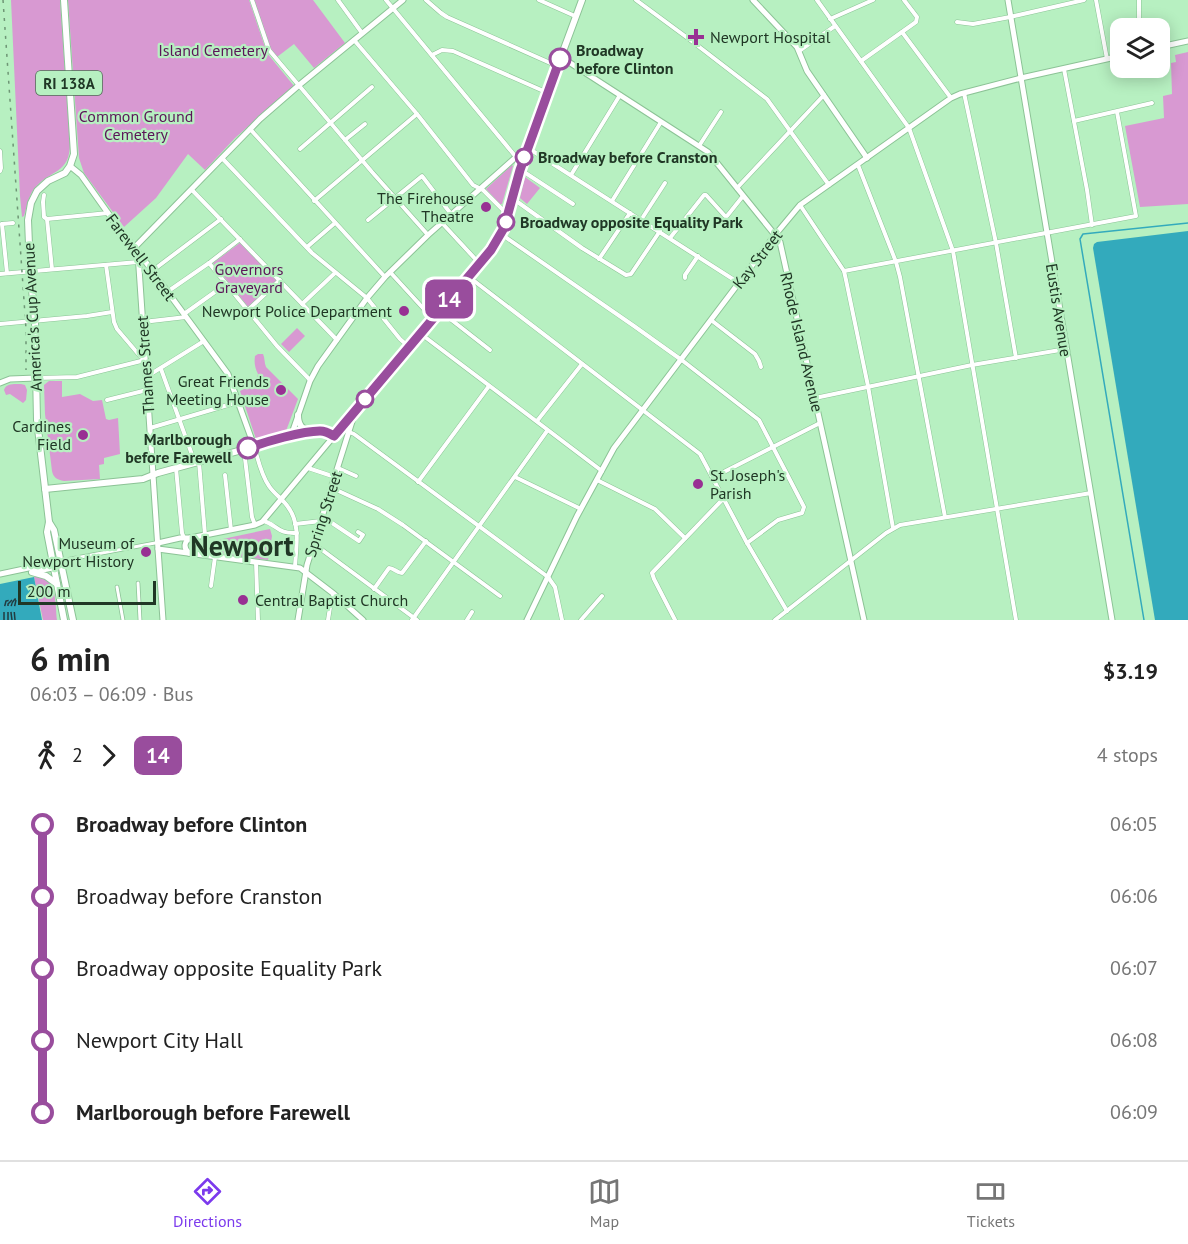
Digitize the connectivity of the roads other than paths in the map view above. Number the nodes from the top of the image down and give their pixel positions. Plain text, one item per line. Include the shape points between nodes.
1 (64, 0) edge
2 (252, 0) edge
3 (338, 0) edge
4 (386, 0) edge
5 (403, 0) edge
6 (426, 0) edge
7 (539, 0) edge
8 (582, 0) edge
9 (636, 0) edge
10 (753, 0) edge
11 (817, 0) edge
12 (873, 0) edge
13 (904, 0) edge
14 (1008, 0) edge
15 (1084, 0) edge
16 (1096, 0) edge
17 (1139, 0) edge
18 (393, 8) junction
19 (576, 16) junction
20 (1010, 17) junction
21 (1139, 18) edge
22 (830, 19) junction
23 (957, 22) dead end
24 (835, 26) junction
25 (902, 32) junction
26 (362, 34) junction
27 (354, 40) junction
28 (1188, 41) edge
29 (1170, 45) edge
30 (798, 52) junction
31 (432, 55) junction
32 (561, 57) junction
33 (1110, 58) edge
34 (1107, 59) junction
35 (861, 61) junction
36 (558, 66) junction
37 (1064, 69) junction
38 (1021, 78) junction
39 (298, 86) junction
40 (372, 87) dead end
41 (548, 93) junction
42 (964, 93) junction
43 (620, 95) junction
44 (824, 95) junction
45 (951, 98) junction
46 (1152, 103) dead end
47 (721, 112) dead end
48 (1117, 112) junction
49 (417, 114) junction
50 (1074, 121) junction
51 (330, 122) junction
52 (661, 122) junction
53 (365, 124) dead end
54 (909, 128) junction
55 (250, 129) junction
56 (791, 131) junction
57 (345, 140) junction
58 (699, 146) junction
59 (528, 147) junction
60 (300, 149) dead end
61 (0, 151) edge
62 (520, 158) junction
63 (867, 158) junction
64 (222, 159) junction
65 (362, 160) junction
66 (858, 165) junction
67 (70, 166) junction
68 (520, 170) junction
69 (0, 171) edge
70 (571, 174) junction
71 (665, 183) dead end
72 (829, 185) junction
73 (737, 188) junction
74 (479, 189) junction
75 (192, 190) junction
76 (44, 195) dead end
77 (743, 195) junction
78 (395, 197) junction
79 (512, 198) junction
80 (314, 201) junction
81 (612, 201) junction
82 (573, 204) dead end
83 (800, 205) junction
84 (108, 213) junction
85 (630, 213) junction
86 (451, 215) junction
87 (508, 215) junction
88 (47, 219) junction
89 (221, 219) junction
90 (368, 220) dead end
91 (641, 220) junction
92 (13, 223) dead end
93 (335, 223) junction
94 (442, 223) junction
95 (1, 224) edge
96 (1092, 225) junction
97 (660, 231) junction
98 (501, 234) junction
99 (1047, 234) junction
100 (428, 235) junction
101 (775, 235) junction
102 (670, 238) junction
103 (240, 239) junction
104 (996, 243) junction
105 (307, 247) junction
106 (136, 250) junction
107 (953, 251) junction
108 (698, 256) junction
109 (599, 259) junction
110 (142, 261) junction
111 (896, 262) junction
112 (209, 263) junction
113 (479, 264) junction
114 (106, 265) junction
115 (52, 269) junction
116 (152, 271) junction
117 (843, 271) junction
118 (30, 272) junction
119 (390, 272) junction
120 (7, 273) junction
121 (335, 273) junction
122 (0, 274) edge
123 (385, 277) junction
124 (468, 277) junction
125 (685, 278) dead end
126 (280, 280) junction
127 (739, 283) junction
128 (226, 284) junction
129 (168, 292) junction
130 (367, 298) junction
131 (302, 304) junction
132 (440, 310) junction
133 (247, 311) junction
134 (112, 312) junction
135 (185, 316) junction
136 (431, 317) junction
137 (711, 319) junction
138 (35, 321) junction
139 (143, 322) junction
140 (0, 324) edge
141 (420, 333) junction
142 (337, 340) junction
143 (204, 341) junction
144 (409, 347) junction
145 (1066, 349) junction
146 (490, 351) dead end
147 (1016, 358) junction
148 (680, 359) junction
149 (145, 360) junction
150 (582, 364) junction
151 (972, 365) junction
152 (761, 367) dead end
153 (161, 369) junction
154 (919, 376) junction
155 (36, 378) junction
156 (146, 378) junction
157 (310, 381) junction
158 (0, 383) edge
159 (489, 386) junction
160 (868, 386) junction
161 (147, 390) junction
162 (815, 398) junction
163 (107, 400) dead end
164 (238, 401) junction
165 (356, 410) junction
166 (642, 410) junction
167 (298, 415) junction
168 (180, 420) junction
169 (537, 421) junction
170 (820, 423) junction
171 (150, 428) junction
172 (547, 431) junction
173 (314, 432) junction
174 (349, 432) junction
175 (291, 436) junction
176 (334, 436) junction
177 (254, 446) junction
178 (773, 447) junction
179 (244, 450) junction
180 (197, 462) junction
181 (176, 468) junction
182 (308, 468) junction
183 (338, 468) junction
184 (602, 471) junction
185 (153, 475) junction
186 (225, 475) dead end
187 (356, 476) dead end
188 (335, 477) junction
189 (515, 477) junction
190 (712, 478) junction
191 (597, 480) junction
192 (418, 482) junction
193 (332, 488) junction
194 (45, 489) junction
195 (1091, 493) junction
196 (281, 499) junction
197 (723, 499) junction
198 (997, 508) junction
199 (581, 509) junction
200 (945, 517) junction
201 (321, 520) junction
202 (264, 521) junction
203 (49, 522) junction
204 (295, 524) junction
205 (255, 525) junction
206 (479, 526) junction
207 (893, 529) junction
208 (231, 530) junction
209 (358, 532) dead end
210 (297, 533) junction
211 (205, 535) junction
212 (188, 538) junction
213 (685, 538) junction
214 (426, 542) junction
215 (747, 543) junction
216 (314, 544) junction
217 (157, 545) junction
218 (189, 553) junction
219 (215, 556) junction
220 (256, 561) junction
221 (851, 561) junction
222 (62, 562) junction
223 (454, 562) junction
224 (53, 566) junction
225 (295, 567) junction
226 (19, 570) junction
227 (32, 572) junction
228 (0, 573) edge
229 (307, 573) junction
230 (548, 577) junction
231 (138, 583) dead end
232 (58, 585) junction
233 (117, 586) dead end
234 (211, 586) dead end
235 (374, 589) junction
236 (334, 594) junction
237 (500, 596) dead end
238 (602, 596) dead end
239 (786, 611) junction
240 (472, 612) dead end
241 (414, 619) edge
242 (64, 620) edge
243 (73, 620) edge
244 (123, 620) edge
245 (140, 620) edge
246 (163, 620) edge
247 (258, 620) edge
248 (298, 620) edge
249 (328, 620) edge
250 (363, 620) edge
251 (467, 620) edge
252 (527, 620) edge
253 (562, 620) edge
254 (581, 620) edge
255 (675, 620) edge
256 (774, 620) edge
257 (864, 620) edge
258 (1016, 620) edge
259 (1112, 620) edge

1 - 67 main road, RI 138A via 74,150
2 - 39 street via 268,50
3 - 26 street
4 - 18 street
5 - 18 street
6 - 36 street via 447,17
7 - 19 street
8 - 19 main road
9 - 56 street via 766,99
10 - 30 street
11 - 22 street
12 - 22 street
13 - 25 street via 917,20
14 - 20 street, Eustis Avenue
15 - 20 street
16 - 34 street
17 - 21 street
18 - 26 street
18 - 31 street
19 - 32 main road
20 - 23 street via 973,24
20 - 38 street, Eustis Avenue
22 - 24 street
24 - 30 street
24 - 35 street
25 - 35 street
25 - 45 street
26 - 27 street
27 - 39 street
27 - 49 street
28 - 29 street
30 - 44 street
31 - 41 street via 442,50 453,51
31 - 62 street
32 - 36 main road
32 - 43 street, Rhode Island Avenue
33 - 34 street, Kay Street
34 - 37 street, Kay Street
35 - 54 street
36 - 41 main road
37 - 38 street, Kay Street
37 - 50 street
38 - 42 street, Kay Street
38 - 99 street, Eustis Avenue
39 - 51 street
39 - 55 street
40 - 51 street
41 - 59 main road
42 - 45 street, Kay Street
42 - 104 street
43 - 52 street, Rhode Island Avenue
43 - 70 street
44 - 56 street
44 - 63 street
45 - 54 street, Kay Street
46 - 48 street
47 - 58 street
48 - 50 street
48 - 96 street via 1136,216
49 - 65 street
49 - 74 street
50 - 96 street
51 - 57 street
51 - 60 street
52 - 58 street, Rhode Island Avenue
52 - 81 street
53 - 57 street
54 - 63 street, Kay Street
54 - 107 street
55 - 64 street
55 - 80 street
56 - 72 street
56 - 73 street
57 - 65 street
58 - 73 street, Rhode Island Avenue
59 - 62 main road
59 - 70 street
61 - 69 street
62 - 68 main road
62 - 74 street
63 - 66 street, Kay Street
64 - 75 street
64 - 105 street
65 - 78 street
65 - 80 street
66 - 72 street, Kay Street
66 - 111 street
67 - 84 street, Farewell Street
67 - 118 main road, America's Cup Avenue via 42,186 31,203 27,220
68 - 79 main road
68 - 82 street
70 - 81 street
71 - 91 street
72 - 83 street, Kay Street
73 - 77 street, Rhode Island Avenue
74 - 86 street
74 - 87 street
75 - 89 street
75 - 106 street
76 - 88 street
77 - 101 street, Rhode Island Avenue
77 - 102 street via 725,216 705,195
78 - 86 street via 422,176
78 - 90 street
78 - 100 street
79 - 87 main road
79 - 109 street
80 - 93 street
81 - 85 street
83 - 101 street, Kay Street
83 - 117 street
84 - 88 street
84 - 106 street, Farewell Street
85 - 91 street
85 - 109 street
86 - 94 street
87 - 98 main road
88 - 115 street
89 - 103 street
89 - 116 street
91 - 97 street
92 - 95 street
93 - 105 street
93 - 123 street
94 - 100 street
94 - 113 street
95 - 120 street
96 - 99 street
97 - 102 street
97 - 109 street via 629,275
98 - 113 main road
98 - 148 street
99 - 104 street
99 - 145 street, Eustis Avenue
100 - 119 street
101 - 127 street, Kay Street
101 - 162 street, Rhode Island Avenue via 780,242
102 - 108 street
103 - 112 street
103 - 126 street
104 - 107 street
104 - 147 street
105 - 121 street
106 - 110 street, Farewell Street
107 - 111 street
107 - 151 street
108 - 125 street
108 - 127 street
110 - 114 street
110 - 116 street, Farewell Street
110 - 139 street, Thames Street
111 - 117 street
111 - 154 street
112 - 128 street
112 - 129 street
113 - 124 main road
114 - 115 street
114 - 134 street
115 - 118 street
116 - 129 street, Farewell Street
117 - 160 street
118 - 120 street
118 - 138 main road, America's Cup Avenue
119 - 123 street
119 - 136 street
120 - 122 street
121 - 130 street
121 - 131 street
123 - 130 street
124 - 132 main road
124 - 150 street
126 - 131 street
126 - 133 street
127 - 137 street, Kay Street
128 - 133 street
128 - 135 street
129 - 135 street, Farewell Street
130 - 142 street
130 - 144 street
131 - 142 street
132 - 136 main road
132 - 146 street
133 - 157 street
134 - 138 street
134 - 149 street via 117,329
135 - 139 street
135 - 143 street, Farewell Street
136 - 141 main road
137 - 148 street, Kay Street
137 - 152 street via 755,354
138 - 140 street
138 - 155 main road, America's Cup Avenue
139 - 149 street, Thames Street
141 - 144 main road
141 - 159 street
142 - 157 street
143 - 153 street
143 - 164 street, Farewell Street via 228,374
144 - 165 main road
145 - 147 street
145 - 195 street, Eustis Avenue
147 - 151 street
148 - 166 street, Kay Street
148 - 178 street via 759,420
149 - 155 street via 77,377
149 - 156 street, Thames Street
150 - 166 street
150 - 169 street
151 - 154 street
151 - 198 street
153 - 156 street
153 - 168 street
154 - 160 street
154 - 200 street
155 - 158 street
155 - 194 main road, America's Cup Avenue
156 - 161 street, Thames Street
157 - 167 street
159 - 169 street
159 - 192 street
160 - 162 street
160 - 207 street
161 - 163 street
161 - 171 street, Thames Street
162 - 170 street, Rhode Island Avenue
164 - 168 street
164 - 177 street, Farewell Street
165 - 174 street, Spring Street
165 - 176 main road
166 - 184 street, Kay Street
166 - 190 street via 700,454
167 - 173 main road via 301,427
167 - 175 street
168 - 171 street
168 - 180 street
169 - 172 street
170 - 178 street
170 - 221 street, Rhode Island Avenue
171 - 185 street, Thames Street
172 - 184 street
172 - 189 street
173 - 175 main road
173 - 176 main road
174 - 183 street, Spring Street
174 - 192 street
175 - 177 main road
176 - 182 street
177 - 179 main road
177 - 196 street, Farewell Street via 266,481
178 - 190 street
178 - 215 street via 804,507 802,513 778,520
179 - 180 main road
179 - 205 street
180 - 181 main road
180 - 211 street
181 - 185 main road
181 - 212 street via 182,536
182 - 188 street
182 - 196 street
183 - 187 street
183 - 188 street, Spring Street
184 - 191 street, Kay Street
185 - 194 main road via 131,481
185 - 217 street, Thames Street
186 - 208 street
188 - 193 street, Spring Street
189 - 199 street
189 - 206 street
190 - 197 street
191 - 199 street, Kay Street
191 - 213 street via 655,509
192 - 206 street
193 - 201 street, Spring Street
193 - 214 street via 378,508
194 - 203 main road, America's Cup Avenue
195 - 198 street
195 - 259 street, Eustis Avenue
196 - 202 street
196 - 204 street, Farewell Street
197 - 213 street
197 - 215 street
198 - 200 street
198 - 258 street
199 - 230 street, Kay Street
200 - 207 street
201 - 204 street
201 - 209 street via 359,541 363,535
201 - 216 street, Spring Street
202 - 205 street
202 - 210 street via 280,531
203 - 222 main road, America's Cup Avenue
203 - 224 main road, America's Cup Avenue via 46,532
204 - 210 street, Farewell Street
205 - 208 street
206 - 223 street
206 - 230 street
207 - 221 street
208 - 211 street
210 - 225 street, Farewell Street
211 - 212 street
212 - 217 street
212 - 218 street via 185,546
213 - 255 street via 652,573
214 - 223 street
214 - 235 street via 402,573 389,568
215 - 239 street
216 - 229 street, Spring Street
216 - 235 street
217 - 218 street
217 - 222 street
217 - 246 street, Thames Street
218 - 219 street
219 - 220 street
219 - 234 street
220 - 225 street
220 - 247 street
221 - 239 street
221 - 257 street, Rhode Island Avenue
222 - 224 street
222 - 243 main road, America's Cup Avenue
223 - 237 street
223 - 241 street
224 - 226 street
224 - 227 street
224 - 232 main road, America's Cup Avenue
225 - 229 street
226 - 227 street
226 - 228 street
227 - 232 main road via 48,576
229 - 236 street
229 - 248 street, Spring Street
230 - 252 street, Kay Street
230 - 253 street via 555,587
231 - 245 street
232 - 242 main road, America's Cup Avenue
233 - 244 street
235 - 241 street
236 - 249 street
236 - 250 street
238 - 254 street
239 - 256 street
240 - 251 street

